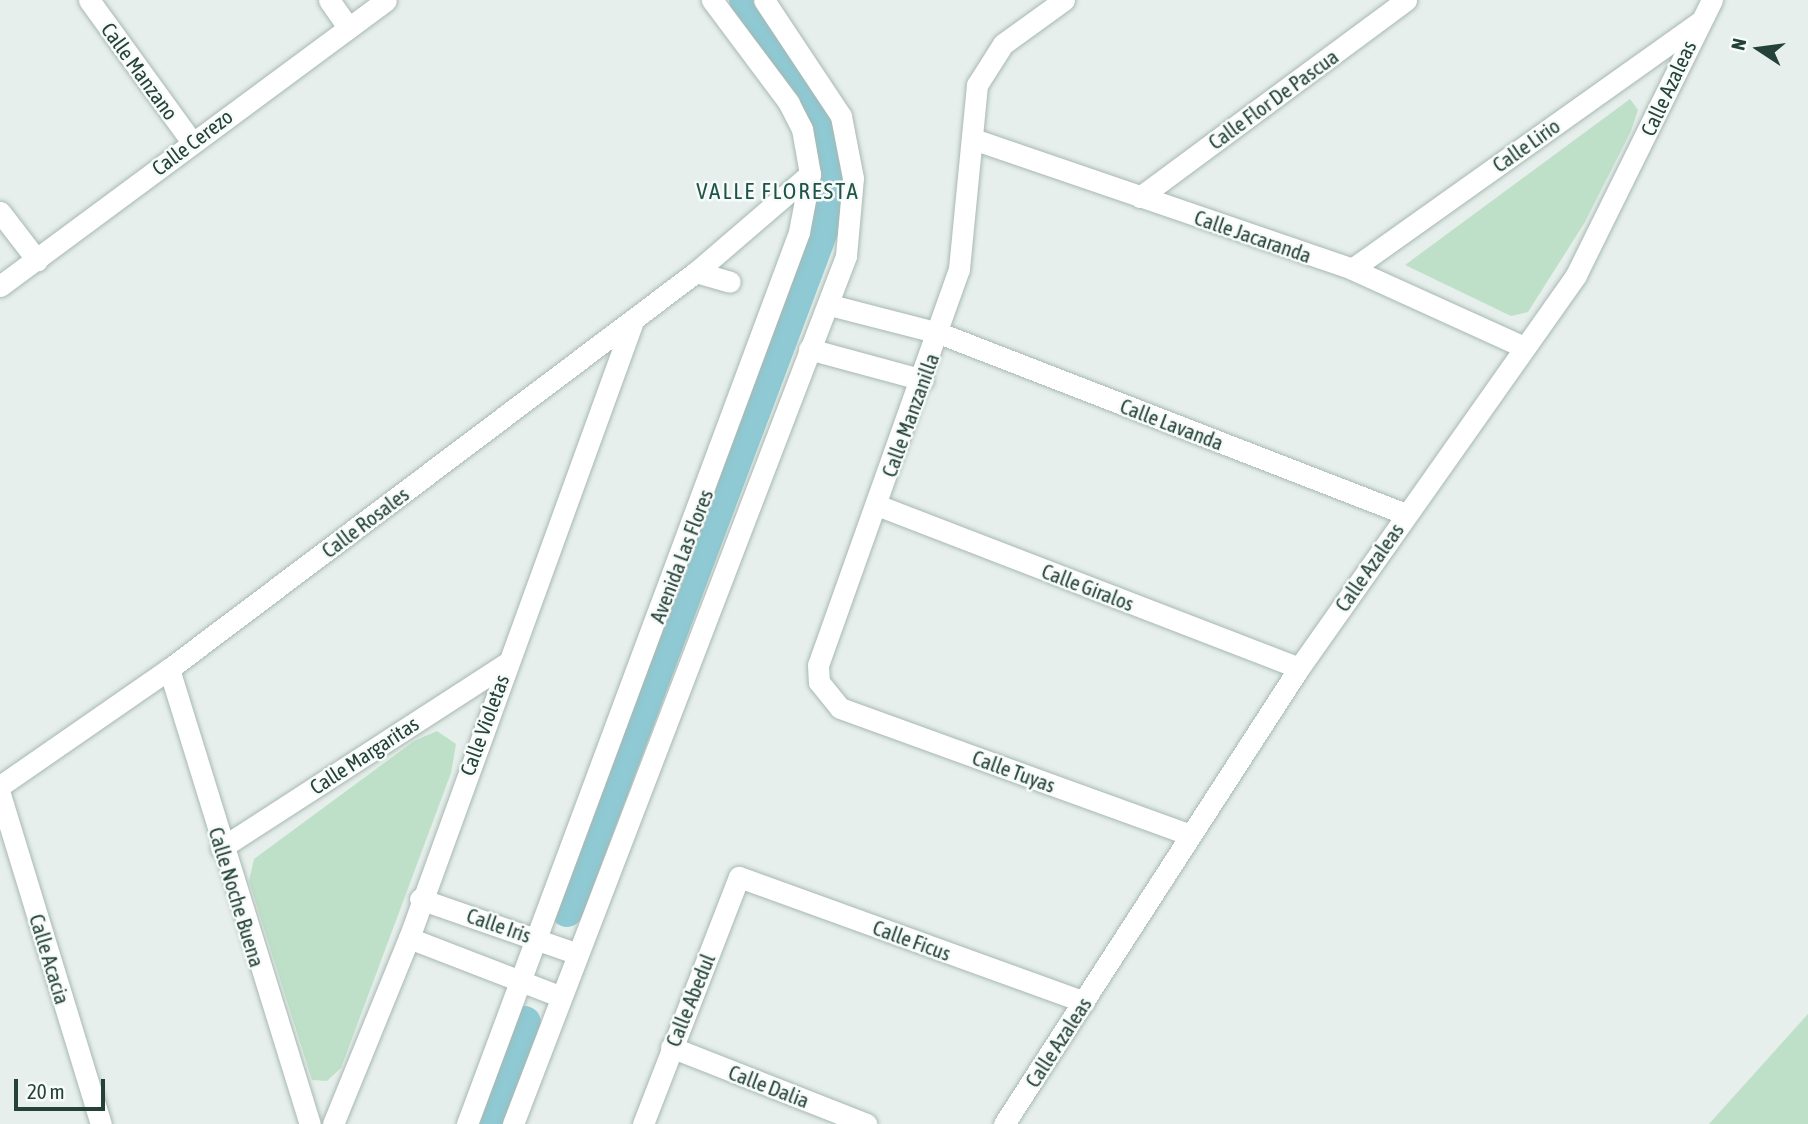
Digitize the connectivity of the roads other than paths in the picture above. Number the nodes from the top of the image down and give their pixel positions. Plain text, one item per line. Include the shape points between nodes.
1 (89, 0) edge
2 (329, 0) edge
3 (386, 0) edge
4 (712, 0) edge
5 (764, 0) edge
6 (1064, 0) edge
7 (1406, 0) edge
8 (1713, 0) edge
9 (1699, 22) junction
10 (348, 27) junction
11 (976, 140) junction
12 (191, 141) junction
13 (810, 174) junction
14 (1140, 197) junction
15 (0, 212) edge
16 (37, 260) junction
17 (1352, 269) junction
18 (696, 272) junction
19 (730, 282) dead end
20 (0, 286) edge
21 (830, 305) junction
22 (632, 324) junction
23 (939, 333) junction
24 (1524, 347) junction
25 (809, 349) junction
26 (923, 380) junction
27 (877, 505) junction
28 (1405, 514) junction
29 (507, 663) junction
30 (1299, 668) junction
31 (169, 669) junction
32 (840, 708) joint
33 (0, 786) edge
34 (0, 794) edge
35 (1188, 834) junction
36 (221, 848) junction
37 (739, 877) joint
38 (420, 899) junction
39 (408, 938) junction
40 (538, 938) junction
41 (578, 954) junction
42 (521, 983) junction
43 (559, 996) junction
44 (1084, 1002) junction
45 (671, 1047) junction
46 (101, 1124) edge
47 (310, 1124) edge
48 (333, 1124) edge
49 (467, 1124) edge
50 (513, 1124) edge
51 (643, 1124) edge
52 (866, 1124) edge
53 (1004, 1124) edge

1 - 12 street, Calle Manzano
2 - 10 street
3 - 10 street, Calle Cerezo
4 - 13 street via 789,103
5 - 21 street via 841,116 853,177 852,221
6 - 11 street, Calle Manzanilla via 984,66 975,106
7 - 14 street, Calle Flor De Pascua
8 - 9 street, Calle Azaleas
9 - 17 street, Calle Lirio
9 - 24 street, Calle Azaleas via 1576,275
10 - 12 street, Calle Cerezo
11 - 14 street, Calle Jacaranda
11 - 23 street, Calle Manzanilla via 959,269
12 - 16 street, Calle Cerezo
13 - 18 street, Calle Rosales
13 - 40 street, Avenida Las Flores via 781,286
14 - 17 street, Calle Jacaranda
15 - 16 street
16 - 20 street, Calle Cerezo
17 - 24 street, Calle Jacaranda
18 - 19 street
18 - 22 street, Calle Rosales
21 - 23 street, Calle Lavanda
21 - 25 street
22 - 29 street, Calle Violetas
22 - 31 street, Calle Rosales
23 - 26 street, Calle Manzanilla
23 - 28 street, Calle Lavanda
24 - 28 street, Calle Azaleas
25 - 26 street
25 - 41 street
26 - 27 street, Calle Manzanilla
27 - 30 street, Calle Giralos
27 - 32 street, Calle Manzanilla via 818,665 819,682
28 - 30 street, Calle Azaleas
29 - 36 street, Calle Margaritas
29 - 38 street, Calle Violetas
30 - 35 street, Calle Azaleas
31 - 33 street, Calle Rosales
31 - 36 street, Calle Noche Buena
32 - 35 street, Calle Tuyas
34 - 46 street, Calle Acacia
35 - 44 street, Calle Azaleas
36 - 47 street, Calle Noche Buena
37 - 44 street, Calle Ficus
37 - 45 street, Calle Abedul
38 - 39 street, Calle Violetas
38 - 40 street, Calle Iris
39 - 42 street, Calle Iris
39 - 48 street, Calle Violetas
40 - 41 street, Calle Iris
40 - 42 street, Avenida Las Flores
41 - 43 street
42 - 43 street, Calle Iris
42 - 49 street, Avenida Las Flores
43 - 50 street
44 - 53 street, Calle Azaleas
45 - 51 street, Calle Abedul
45 - 52 street, Calle Dalia

